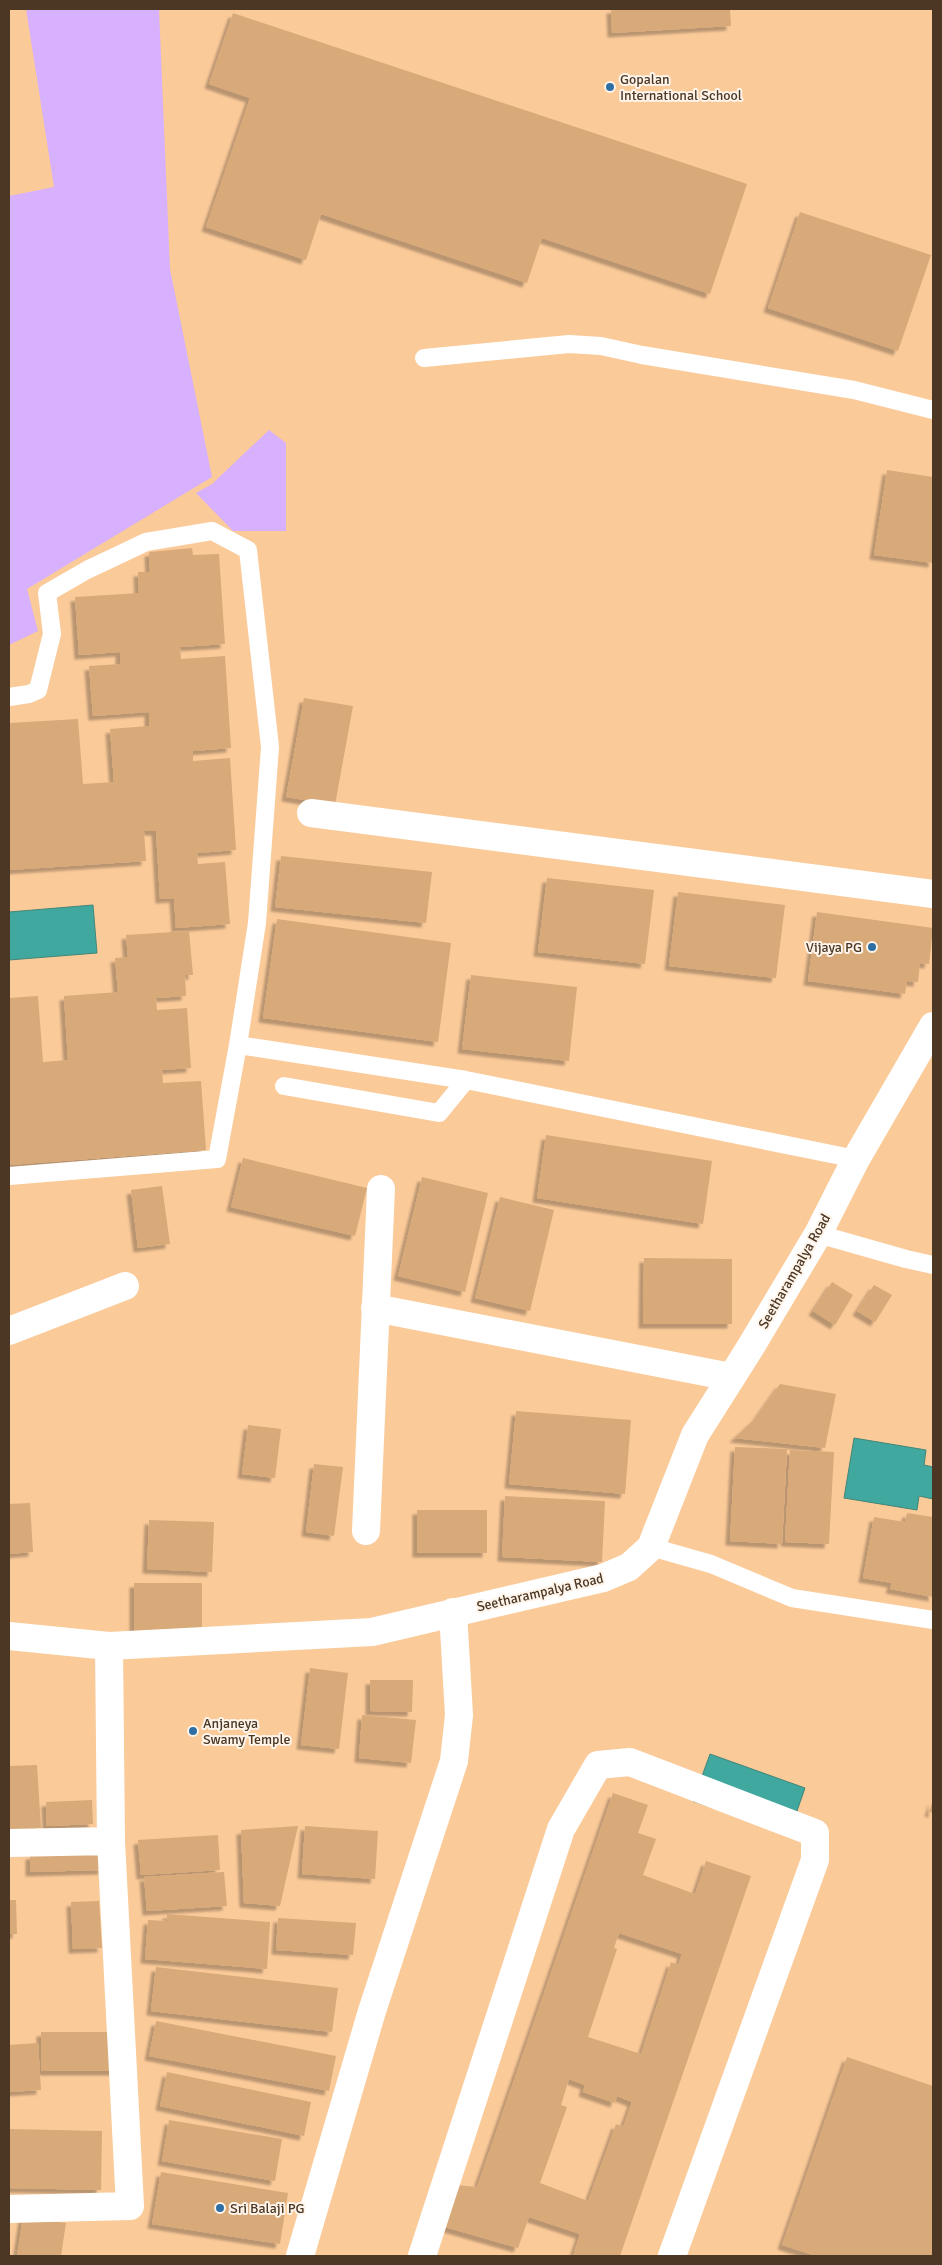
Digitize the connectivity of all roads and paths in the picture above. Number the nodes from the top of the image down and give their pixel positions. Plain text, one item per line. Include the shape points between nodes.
1 (424, 358) dead end
2 (933, 410) edge
3 (9, 697) edge
4 (311, 813) dead end
5 (933, 894) edge
6 (933, 1026) edge
7 (238, 1045) junction
8 (466, 1080) junction
9 (284, 1086) dead end
10 (856, 1159) junction
11 (9, 1176) edge
12 (381, 1189) dead end
13 (818, 1234) junction
14 (933, 1265) edge
15 (125, 1286) dead end
16 (375, 1308) junction
17 (9, 1331) edge
18 (731, 1377) junction
19 (366, 1531) dead end
20 (652, 1547) junction
21 (453, 1612) junction
22 (933, 1620) edge
23 (9, 1636) edge
24 (109, 1646) junction
25 (111, 1841) junction
26 (9, 1843) edge
27 (9, 2209) edge
28 (300, 2256) edge
29 (422, 2256) edge
30 (672, 2256) edge

1 - 2 lane via 569,344 601,346 854,390
3 - 7 lane via 38,690 52,634 48,593 146,542 212,531 248,550 270,747 257,923
4 - 5 street
6 - 10 street, Seetharampalya Road
7 - 8 lane
7 - 11 lane via 217,1159
8 - 9 lane via 439,1113
8 - 10 lane
10 - 13 street, Seetharampalya Road
12 - 16 street
13 - 14 lane
13 - 18 street, Seetharampalya Road
15 - 17 street
16 - 18 street
16 - 19 street
18 - 20 street, Seetharampalya Road via 695,1435
20 - 21 street, Seetharampalya Road via 629,1568 603,1578
20 - 22 lane via 711,1564 792,1598
21 - 24 street, Seetharampalya Road via 372,1632
21 - 28 street via 459,1716 454,1761 372,2012
23 - 24 street, Seetharampalya Road
24 - 25 street
25 - 26 street
25 - 27 street via 130,2206
29 - 30 street via 561,1829 598,1765 630,1762 815,1833 815,1860

